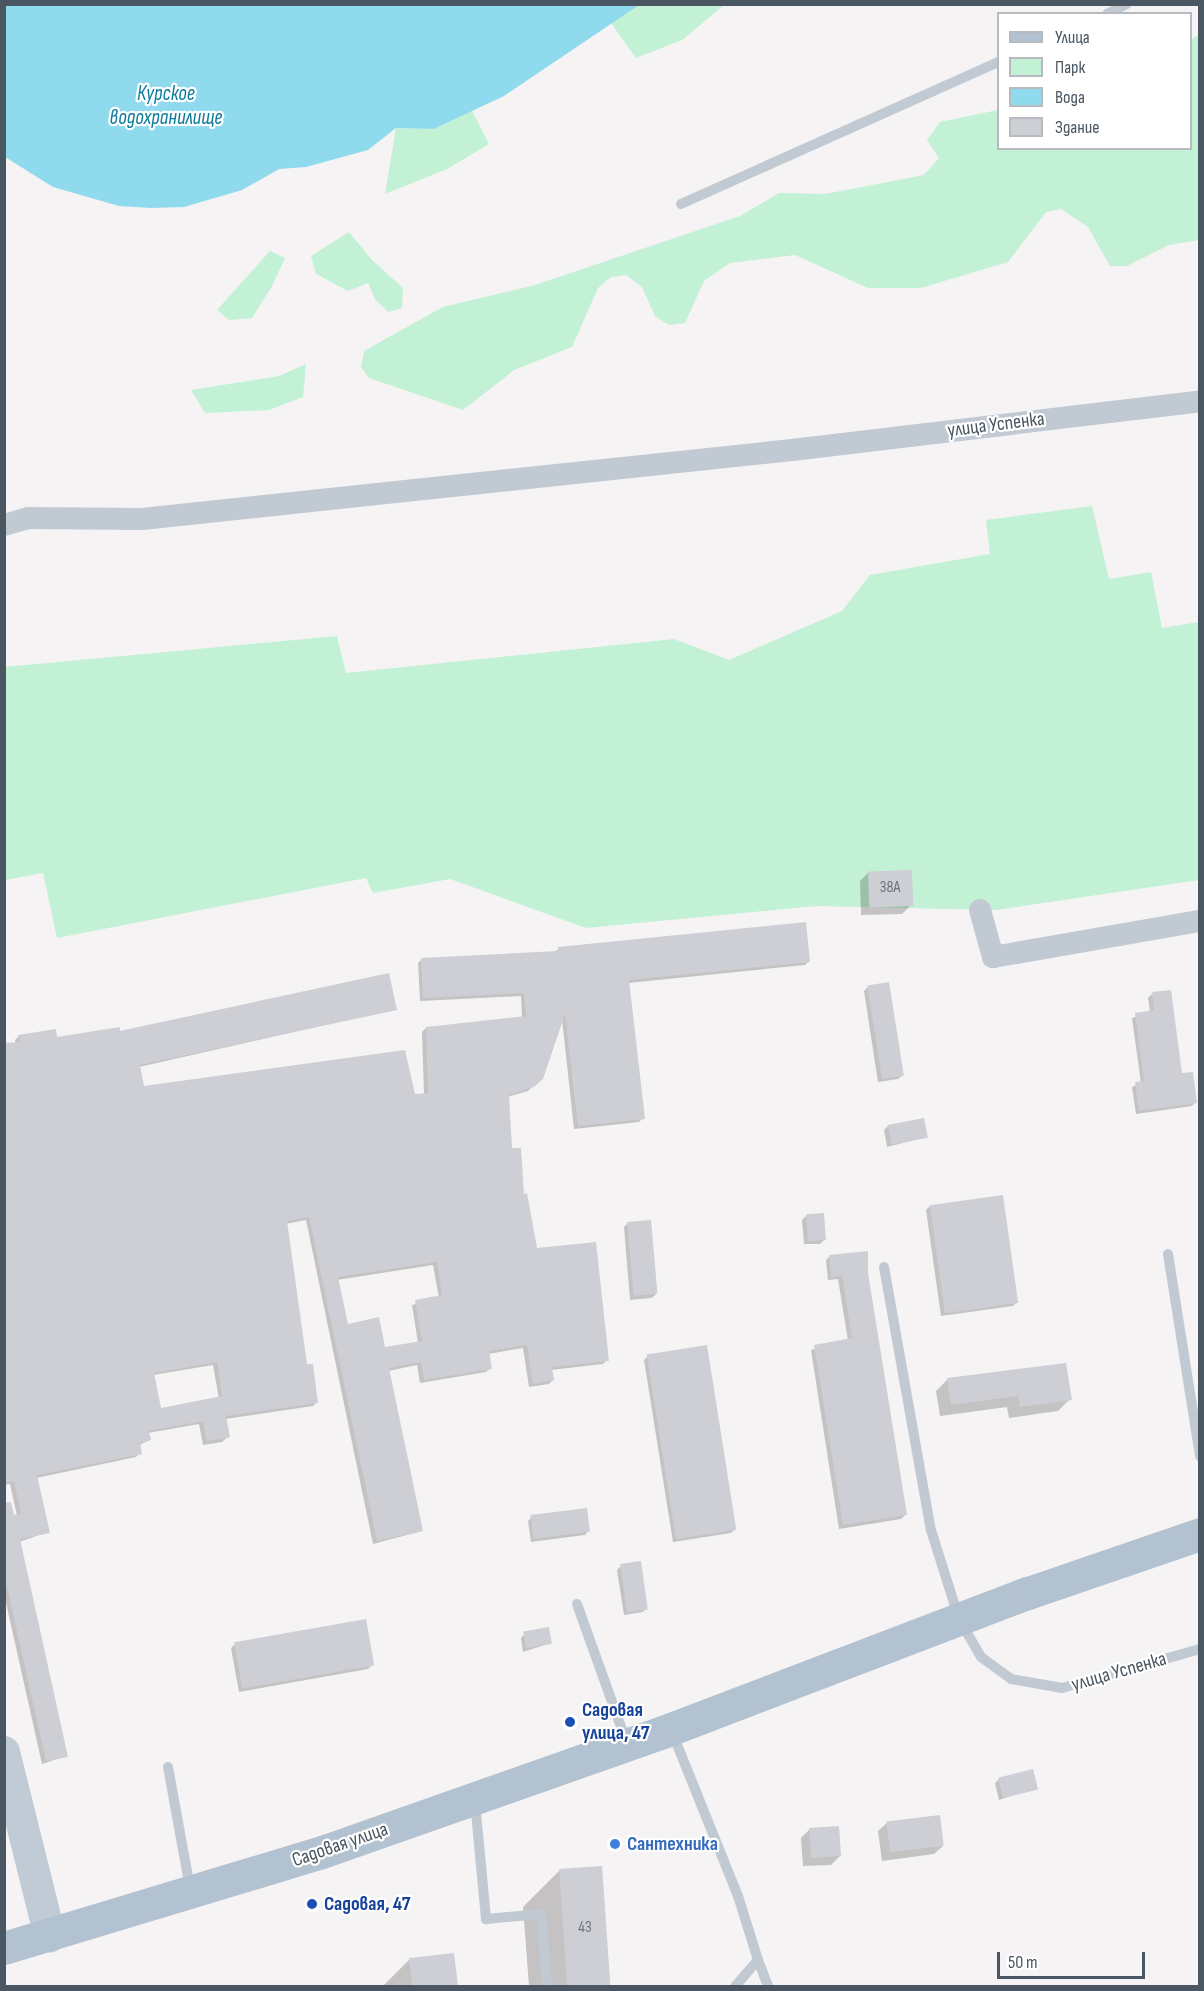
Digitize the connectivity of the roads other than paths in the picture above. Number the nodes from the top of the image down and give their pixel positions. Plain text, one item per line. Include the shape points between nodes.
1 (1127, 4) edge
2 (1111, 12) edge
3 (997, 63) edge
4 (681, 204) dead end
5 (1200, 401) edge
6 (4, 525) edge
7 (980, 910) dead end
8 (1200, 921) edge
9 (1168, 1254) dead end
10 (884, 1267) dead end
11 (1200, 1456) edge
12 (1200, 1534) edge
13 (577, 1604) dead end
14 (959, 1619) junction
15 (1200, 1649) edge
16 (671, 1729) junction
17 (627, 1744) junction
18 (4, 1752) edge
19 (168, 1767) dead end
20 (475, 1798) junction
21 (192, 1894) junction
22 (50, 1936) junction
23 (4, 1948) edge
24 (758, 1960) junction
25 (547, 1986) edge
26 (735, 1986) edge
27 (768, 1986) edge

1 - 2 lane
3 - 4 lane
5 - 6 street, улица Успенка via 792,450 142,519 28,518
7 - 8 street via 993,957
9 - 11 lane
10 - 14 lane, улица Успенка via 931,1530
12 - 14 main road, Садовая улица
13 - 17 lane
14 - 15 lane, улица Успенка via 981,1657 1011,1679 1062,1688
14 - 16 main road, Садовая улица
16 - 17 main road, Садовая улица
16 - 24 lane via 738,1896
17 - 20 main road, Садовая улица
18 - 22 main road
19 - 21 lane
20 - 21 main road, Садовая улица
20 - 25 lane via 486,1919 541,1914
21 - 22 main road, Садовая улица
22 - 23 main road, Садовая улица
24 - 26 lane
24 - 27 lane

